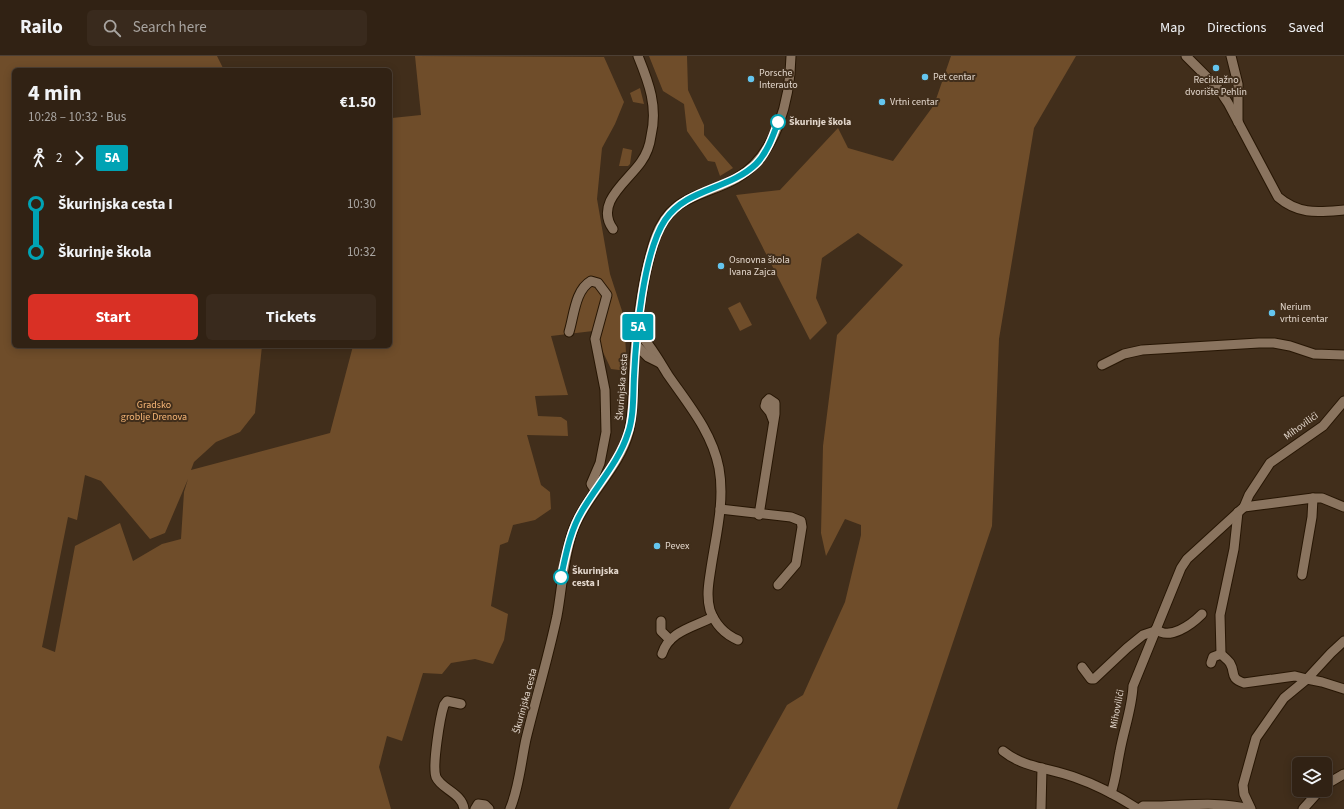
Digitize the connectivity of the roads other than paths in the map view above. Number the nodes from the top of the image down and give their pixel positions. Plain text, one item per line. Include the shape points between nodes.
1 (638, 56) edge
2 (791, 56) edge
3 (1186, 56) edge
4 (1231, 56) edge
5 (1238, 125) junction
6 (1344, 210) edge
7 (613, 229) dead end
8 (637, 331) junction
9 (569, 332) dead end
10 (636, 345) junction
11 (1344, 355) edge
12 (648, 357) junction
13 (660, 363) junction
14 (634, 364) junction
15 (1102, 365) dead end
16 (1344, 401) edge
17 (773, 420) dead end
18 (595, 490) junction
19 (1313, 498) junction
20 (1344, 507) edge
21 (720, 509) junction
22 (1241, 510) junction
23 (759, 515) junction
24 (1302, 574) dead end
25 (778, 585) dead end
26 (1202, 614) dead end
27 (713, 617) junction
28 (661, 621) dead end
29 (1155, 630) junction
30 (670, 640) junction
31 (738, 640) dead end
32 (1344, 641) edge
33 (662, 654) dead end
34 (1221, 654) junction
35 (1211, 663) dead end
36 (1082, 667) dead end
37 (1308, 679) junction
38 (1344, 689) edge
39 (462, 704) dead end
40 (1003, 751) dead end
41 (1042, 768) junction
42 (1343, 774) edge
43 (1332, 781) edge
44 (1111, 793) junction
45 (1314, 797) edge
46 (1238, 808) edge
47 (464, 809) edge
48 (474, 809) edge
49 (489, 809) edge
50 (510, 809) edge
51 (1041, 809) edge
52 (1138, 809) edge
53 (1250, 809) edge
54 (1303, 809) edge

1 - 7 street via 653,96 651,137 642,160 613,194 608,206 607,215
2 - 8 street, Škurinjska cesta via 790,84 783,109 767,149 757,163 735,179 693,196 678,206 662,225 651,254
3 - 5 street via 1218,88
4 - 5 street via 1238,84
5 - 6 street via 1278,197 1289,206 1316,212
8 - 10 street, Škurinjska cesta
8 - 13 street via 649,343
9 - 18 street via 583,289 591,281 598,283 607,295 595,339 605,390 606,432 600,463 591,484
10 - 12 street
10 - 14 street, Škurinjska cesta
11 - 15 street via 1314,354 1286,345 1259,343 1142,350 1124,354
12 - 13 street
12 - 14 street
13 - 21 street via 700,421 713,448 721,480
14 - 18 street, Škurinjska cesta via 629,432 620,452
16 - 22 street, Mihovilići via 1324,426 1270,463
17 - 23 street
18 - 50 street, Škurinjska cesta via 576,522 566,552 551,644
19 - 20 street via 1322,498
19 - 22 street
19 - 24 street
21 - 23 street
21 - 27 street via 708,589
22 - 29 street, Mihovilići via 1187,559 1171,589
22 - 34 street, Mihovilići via 1220,615
23 - 25 street via 791,517 801,521 796,564
26 - 29 street via 1172,634
27 - 30 street via 681,631
27 - 31 street via 724,632
28 - 30 street via 661,631
29 - 36 street via 1142,635 1094,679 1091,679
29 - 44 street, Mihovilići via 1133,686 1117,776
30 - 33 street
32 - 37 street
34 - 35 street via 1213,657
34 - 37 street via 1231,664 1233,676 1244,683 1295,676
37 - 38 street
37 - 53 street via 1284,698 1256,738 1243,785
39 - 47 street via 447,701 444,705 437,744 436,773 437,778 462,802
40 - 41 street via 1013,760
41 - 44 street via 1075,777
41 - 51 street
42 - 43 street
44 - 52 street
45 - 54 street
46 - 52 street via 1203,805 1143,806
46 - 53 street
48 - 49 street via 478,804

